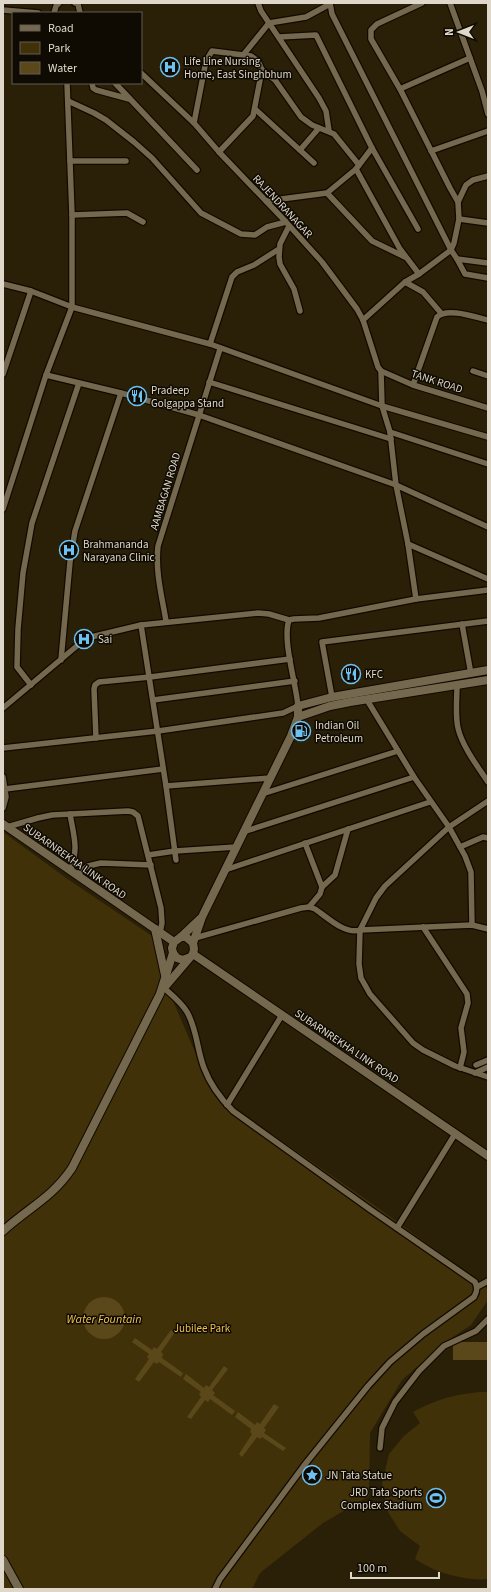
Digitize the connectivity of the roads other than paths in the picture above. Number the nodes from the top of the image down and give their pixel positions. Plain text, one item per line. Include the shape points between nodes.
1 (59, 3) edge
2 (258, 3) edge
3 (330, 3) edge
4 (422, 3) edge
5 (450, 3) edge
6 (3, 10) edge
7 (26, 12) edge
8 (54, 12) edge
9 (269, 23) junction
10 (279, 37) junction
11 (244, 54) junction
12 (470, 58) junction
13 (262, 70) junction
14 (142, 74) edge
15 (67, 84) edge
16 (92, 84) edge
17 (115, 84) edge
18 (400, 89) junction
19 (130, 99) junction
20 (68, 101) junction
21 (255, 109) junction
22 (488, 114) edge
23 (194, 123) junction
24 (319, 128) junction
25 (329, 131) junction
26 (488, 131) edge
27 (372, 148) junction
28 (300, 150) junction
29 (431, 151) junction
30 (219, 152) junction
31 (70, 161) junction
32 (126, 161) dead end
33 (314, 163) dead end
34 (357, 167) junction
35 (197, 170) dead end
36 (488, 176) edge
37 (327, 193) junction
38 (266, 201) junction
39 (458, 202) junction
40 (72, 215) junction
41 (459, 219) junction
42 (143, 222) dead end
43 (488, 223) edge
44 (287, 224) junction
45 (418, 229) dead end
46 (279, 249) junction
47 (451, 250) junction
48 (406, 258) junction
49 (457, 259) junction
50 (488, 264) edge
51 (419, 274) junction
52 (488, 278) edge
53 (405, 282) junction
54 (3, 284) edge
55 (30, 291) junction
56 (72, 307) junction
57 (300, 311) dead end
58 (440, 313) junction
59 (364, 320) junction
60 (488, 320) edge
61 (210, 344) junction
62 (220, 349) junction
63 (381, 371) junction
64 (473, 371) dead end
65 (3, 374) edge
66 (46, 375) junction
67 (488, 376) edge
68 (209, 382) junction
69 (79, 383) junction
70 (413, 385) junction
71 (121, 393) junction
72 (382, 406) junction
73 (488, 408) edge
74 (199, 415) junction
75 (390, 432) junction
76 (488, 437) edge
77 (391, 439) junction
78 (488, 464) edge
79 (396, 485) junction
80 (3, 509) edge
81 (488, 527) edge
82 (408, 544) junction
83 (488, 579) edge
84 (488, 590) edge
85 (416, 599) junction
86 (289, 620) junction
87 (166, 621) junction
88 (488, 621) edge
89 (462, 624) junction
90 (141, 625) junction
91 (290, 659) junction
92 (61, 660) junction
93 (488, 670) edge
94 (471, 674) junction
95 (150, 677) junction
96 (488, 680) edge
97 (295, 681) junction
98 (31, 685) junction
99 (457, 685) junction
100 (332, 697) junction
101 (154, 700) junction
102 (367, 700) junction
103 (298, 706) junction
104 (3, 708) edge
105 (283, 713) junction
106 (298, 717) junction
107 (158, 731) junction
108 (96, 738) junction
109 (3, 748) edge
110 (398, 751) junction
111 (164, 768) junction
112 (414, 776) junction
113 (3, 777) edge
114 (270, 778) junction
115 (488, 782) edge
116 (166, 786) junction
117 (5, 790) junction
118 (262, 794) junction
119 (488, 801) edge
120 (430, 802) junction
121 (3, 808) edge
122 (70, 814) junction
123 (5, 826) edge
124 (449, 827) junction
125 (348, 829) junction
126 (243, 832) junction
127 (488, 838) edge
128 (305, 843) junction
129 (236, 847) junction
130 (460, 847) junction
131 (174, 851) junction
132 (148, 855) junction
133 (176, 860) dead end
134 (150, 865) junction
135 (225, 870) junction
136 (73, 873) junction
137 (322, 887) junction
138 (309, 907) junction
139 (202, 917) junction
140 (472, 925) junction
141 (423, 927) junction
142 (488, 929) edge
143 (360, 930) junction
144 (158, 931) junction
145 (177, 940) junction
146 (194, 940) junction
147 (173, 954) junction
148 (190, 956) junction
149 (166, 976) junction
150 (162, 991) junction
151 (282, 1015) junction
152 (488, 1060) edge
153 (476, 1065) dead end
154 (488, 1067) edge
155 (460, 1068) junction
156 (475, 1073) junction
157 (488, 1077) edge
158 (227, 1105) junction
159 (455, 1134) junction
160 (488, 1156) edge
161 (397, 1228) junction
162 (3, 1231) edge
163 (488, 1281) edge
164 (477, 1287) junction
165 (488, 1319) edge
166 (380, 1448) dead end
167 (3, 1560) edge
168 (19, 1589) edge
169 (215, 1589) edge

1 - 8 street
2 - 9 street
3 - 9 street via 306,17
3 - 47 street via 332,14
4 - 18 street via 377,24 371,30 371,39
5 - 12 street
6 - 7 street
9 - 10 street
9 - 11 street
10 - 25 street via 326,111
10 - 27 street via 316,35
11 - 13 street via 258,61
11 - 23 street via 216,50 209,54
12 - 18 street
12 - 22 street
13 - 21 street
13 - 24 street via 274,80 301,117
14 - 23 street, RAJENDRANAGAR
15 - 20 street
16 - 19 street via 96,90
17 - 19 street
18 - 29 street
19 - 35 street
20 - 31 street
20 - 44 street via 106,120 134,142 152,158 201,213 241,234 255,235 267,227
21 - 28 street
21 - 30 street via 251,120
23 - 30 street, RAJENDRANAGAR
24 - 25 street
24 - 28 street
25 - 34 street via 334,134
26 - 29 street
27 - 34 street
27 - 45 street
28 - 33 street
29 - 39 street
30 - 38 street, RAJENDRANAGAR
31 - 32 street
31 - 40 street
34 - 37 street
34 - 48 street
36 - 39 street via 469,182
37 - 38 street
37 - 48 street via 372,241
38 - 44 street, RAJENDRANAGAR
39 - 41 street
40 - 42 street via 127,213
40 - 56 street
41 - 43 street
41 - 47 street
44 - 46 street
44 - 59 street, RAJENDRANAGAR via 322,262
46 - 57 street via 280,264 294,288
46 - 61 street via 232,277
47 - 49 street
47 - 51 street
48 - 51 street
49 - 50 street
49 - 52 street via 465,274
51 - 53 street
53 - 58 street via 423,292
53 - 59 street
54 - 55 street
55 - 56 street
55 - 65 street
56 - 61 street
56 - 66 street
58 - 60 street via 448,312
58 - 70 street
59 - 63 street, RAJENDRANAGAR
61 - 62 street
62 - 68 street, AAMBAGAN ROAD
62 - 72 street
63 - 70 street, TANK ROAD
63 - 72 street
64 - 67 street
66 - 69 street
66 - 80 street
68 - 74 street, AAMBAGAN ROAD
68 - 77 street
69 - 71 street
69 - 98 street via 32,522 23,573 17,667
70 - 73 street, TANK ROAD
71 - 74 street
71 - 92 street via 76,531 70,562
72 - 75 street
72 - 76 street
74 - 79 street
74 - 87 street, AAMBAGAN ROAD via 158,546 158,571
75 - 77 street
75 - 78 street
77 - 79 street
79 - 81 street
79 - 82 street
82 - 83 street
82 - 85 street
84 - 85 street
85 - 86 street via 319,618
86 - 87 street via 258,613
86 - 91 street via 287,632
87 - 90 street
88 - 89 street
89 - 94 street
89 - 100 street via 322,642
90 - 92 street via 91,637
90 - 95 street
91 - 95 street
91 - 97 street
92 - 98 street
93 - 94 main road
94 - 100 main road
95 - 101 street
95 - 108 street via 99,682 95,685
96 - 99 main road
97 - 101 street
97 - 103 street
98 - 104 street
99 - 102 main road
99 - 115 street via 458,730
100 - 103 main road
101 - 107 street
102 - 106 main road via 330,706
102 - 110 street
103 - 105 street
103 - 106 main road
105 - 106 street
105 - 107 street
106 - 114 main road
107 - 108 street
107 - 111 street
108 - 109 street
110 - 112 street
110 - 118 street
111 - 116 street
111 - 117 street
112 - 120 street
112 - 126 street
113 - 117 street
114 - 116 street
114 - 118 main road
116 - 131 street
117 - 121 street
118 - 126 main road
119 - 124 street
120 - 124 street
120 - 125 street
122 - 123 street
122 - 132 street via 133,812 138,816
122 - 136 street via 76,851
123 - 136 main road, SUBARNREKHA LINK ROAD
124 - 130 street
124 - 143 street via 384,886
125 - 128 street
125 - 137 street via 335,875
126 - 129 main road
127 - 130 street via 483,837
128 - 135 street
128 - 137 street
129 - 131 street
129 - 135 main road
130 - 140 street via 470,872
131 - 132 street
131 - 133 street
132 - 134 street
134 - 136 street via 101,863
134 - 144 street via 162,915
135 - 139 main road
136 - 144 main road, SUBARNREKHA LINK ROAD
137 - 138 street via 320,894
138 - 143 street via 346,930
138 - 146 street
139 - 145 main road
139 - 146 main road
140 - 141 street
140 - 142 street
141 - 143 street
141 - 155 street via 467,994 468,1003 460,1028 464,1052
143 - 155 street via 361,978 370,994 413,1043
144 - 145 main road, SUBARNREKHA LINK ROAD
144 - 149 main road
145 - 146 main road via 186,937
145 - 147 main road via 172,948
146 - 148 main road via 194,949
147 - 148 main road via 183,960
147 - 149 main road
148 - 150 main road
148 - 151 main road, SUBARNREKHA LINK ROAD
149 - 150 main road
150 - 158 street via 178,1000 186,1010 192,1021 204,1068
150 - 162 main road via 68,1174 54,1192
151 - 158 street
151 - 159 main road, SUBARNREKHA LINK ROAD
152 - 153 street
154 - 156 street
155 - 156 street
156 - 157 street
158 - 161 street via 239,1117
159 - 160 main road, SUBARNREKHA LINK ROAD
159 - 161 street
161 - 164 street via 475,1282
163 - 164 street
164 - 169 street via 474,1297 423,1334 390,1362 368,1386 306,1463
165 - 166 street via 476,1331 444,1346 420,1371 395,1402 382,1428
167 - 168 main road

